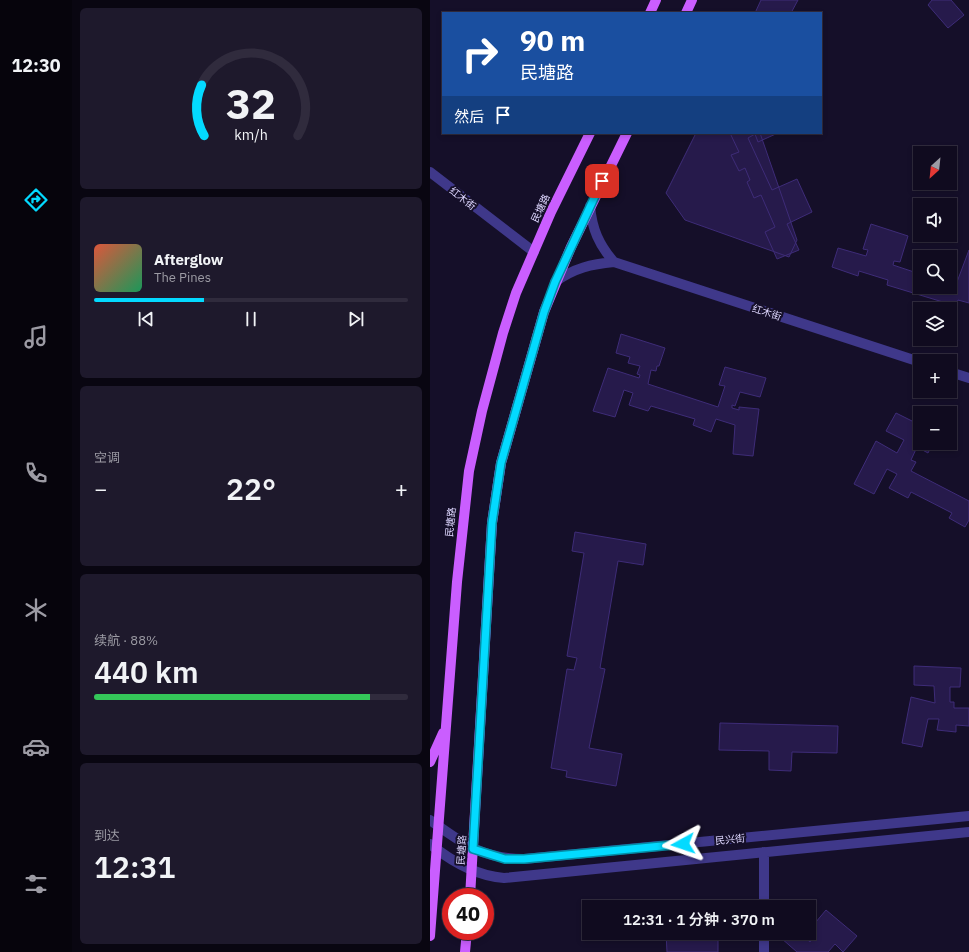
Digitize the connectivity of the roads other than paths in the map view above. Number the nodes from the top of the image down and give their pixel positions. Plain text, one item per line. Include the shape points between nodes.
1 (656, 0) edge
2 (692, 0) edge
3 (650, 12) edge
4 (686, 12) edge
5 (590, 134) edge
6 (626, 134) edge
7 (430, 172) edge
8 (590, 206) junction
9 (534, 252) junction
10 (614, 262) junction
11 (555, 282) junction
12 (913, 360) edge
13 (957, 374) edge
14 (969, 378) edge
15 (447, 724) junction
16 (430, 762) edge
17 (969, 816) edge
18 (430, 820) edge
19 (439, 827) junction
20 (969, 832) edge
21 (434, 847) edge
22 (473, 849) junction
23 (764, 852) junction
24 (472, 870) junction
25 (471, 888) edge
26 (764, 900) edge
27 (430, 936) edge
28 (466, 940) edge
29 (764, 940) edge
30 (465, 952) edge
31 (764, 952) edge

1 - 3 main road
2 - 4 main road
5 - 9 main road, 民塘路
6 - 8 main road, 民塘路
7 - 9 street, 红木街
8 - 10 street via 597,238
8 - 11 main road, 民塘路
9 - 15 main road, 民塘路 via 502,333 469,471 457,574
10 - 11 street, 红木街 via 580,268
10 - 12 street, 红木街
11 - 22 main road, 民塘路 via 501,463 492,523
13 - 14 street
15 - 16 main road
15 - 19 main road, 民塘路
17 - 22 street, 民兴街 via 524,859 505,859
18 - 19 street, 民兴街
19 - 21 main road, 民塘路
19 - 22 street, 民兴街
20 - 23 street, 民兴街
21 - 24 street, 民兴街
21 - 27 main road, 民塘路
22 - 24 main road, 民塘路
23 - 24 street, 民兴街 via 504,878
23 - 26 street
24 - 25 main road, 民塘路
28 - 30 main road
29 - 31 street

